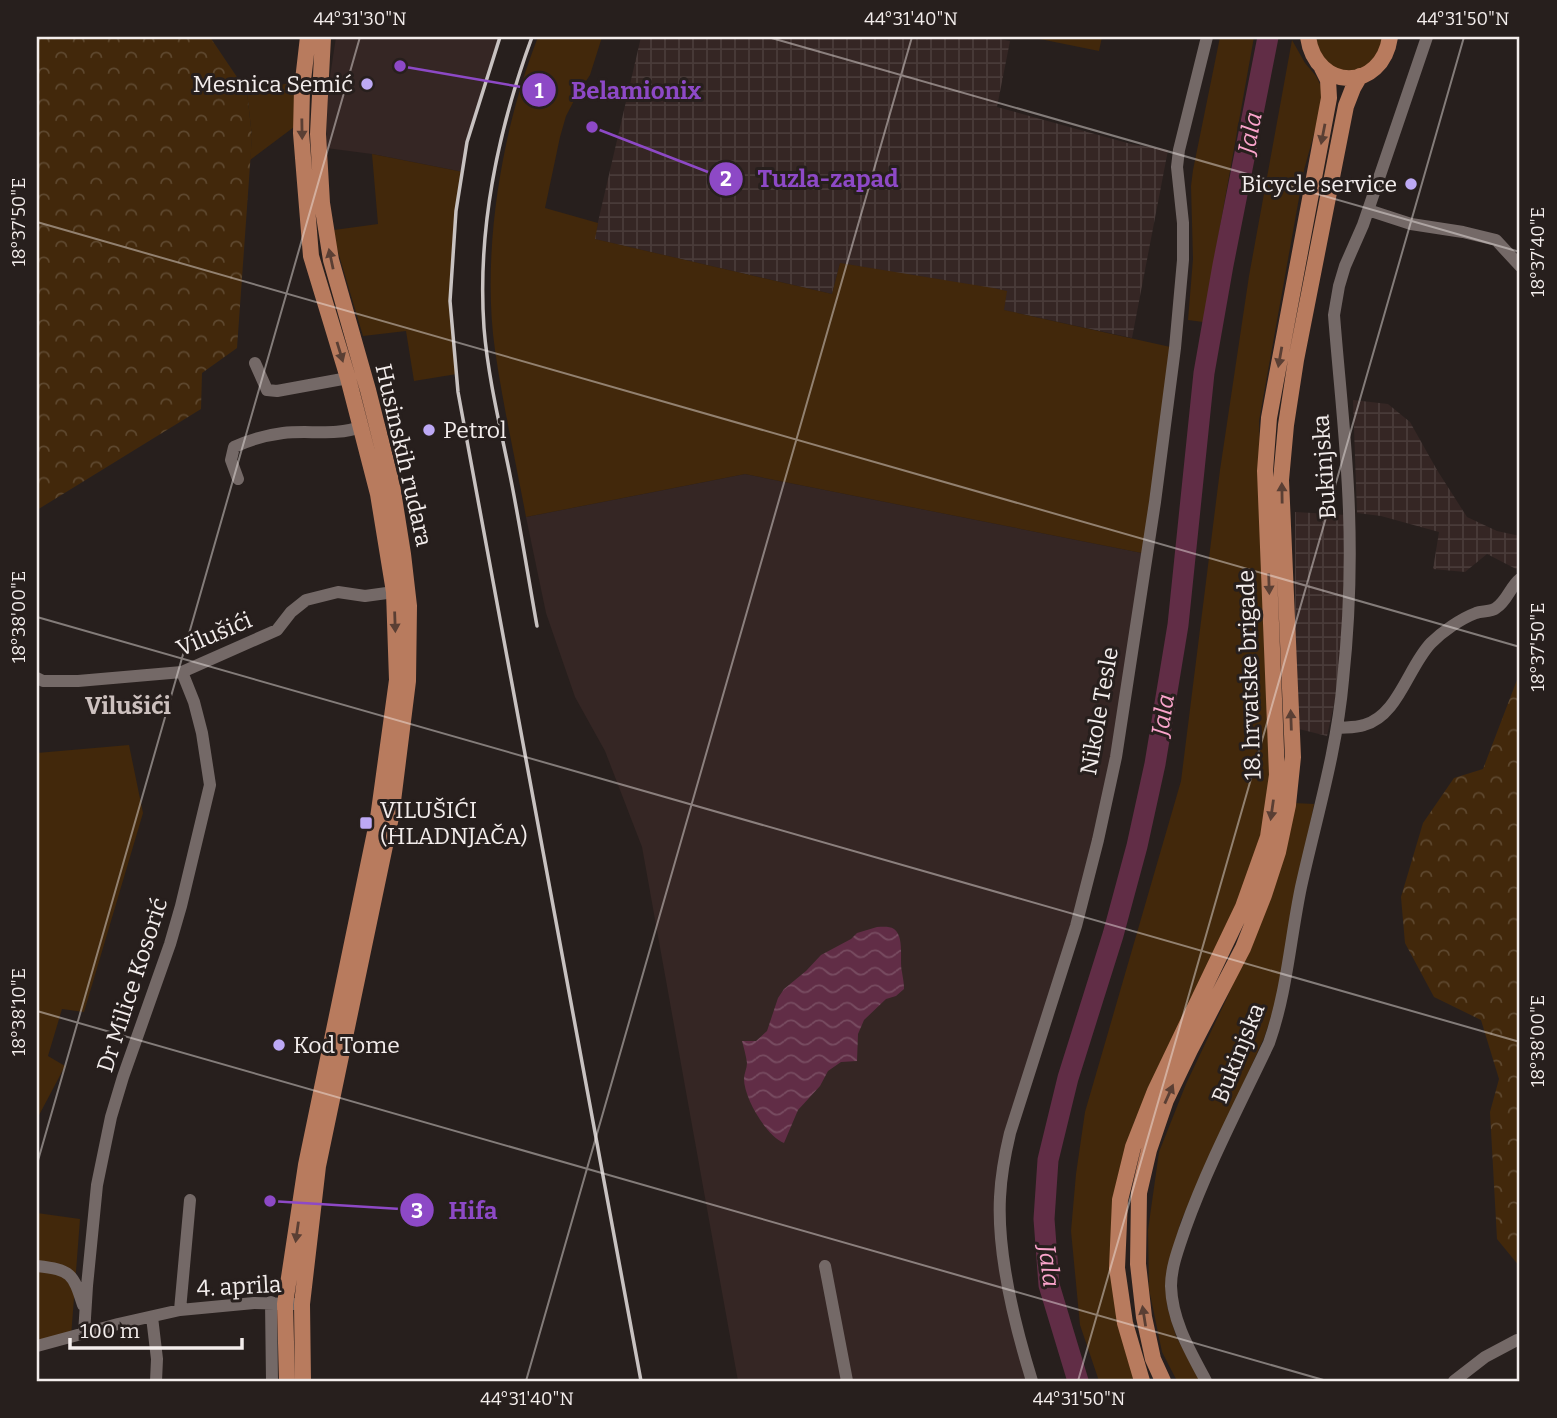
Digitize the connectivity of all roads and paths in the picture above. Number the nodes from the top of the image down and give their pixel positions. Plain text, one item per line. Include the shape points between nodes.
1 (308, 37) edge
2 (323, 37) edge
3 (1207, 37) edge
4 (1390, 37) edge
5 (1427, 37) edge
6 (1306, 41) edge
7 (1322, 68) junction
8 (1360, 76) junction
9 (1368, 210) junction
10 (1520, 266) edge
11 (255, 363) dead end
12 (348, 378) junction
13 (360, 427) junction
14 (238, 480) dead end
15 (1520, 579) edge
16 (394, 592) junction
17 (182, 672) junction
18 (37, 678) edge
19 (1337, 728) junction
20 (190, 1200) dead end
21 (37, 1266) edge
22 (825, 1266) dead end
23 (286, 1303) junction
24 (180, 1310) junction
25 (86, 1316) junction
26 (152, 1317) junction
27 (84, 1334) junction
28 (1520, 1340) edge
29 (37, 1346) edge
30 (156, 1381) edge
31 (272, 1381) edge
32 (287, 1381) edge
33 (303, 1381) edge
34 (847, 1381) edge
35 (1032, 1381) edge
36 (1143, 1381) edge
37 (1163, 1381) edge
38 (1206, 1381) edge
39 (1454, 1381) edge

1 -> 12 main road, Husinskih rudara via 301,133 311,256
23 -> 2 main road, Husinskih rudara via 391,817 408,681 409,606 392,485 331,260 322,203 318,134
3 - 35 street, Nikole Tesle via 1179,150 1183,260 1175,348 1115,757 1076,926 1013,1120 1003,1167 1003,1250
4 - 8 main road via 1382,61
5 - 9 street, Bukinjska
6 - 7 main road
7 - 8 main road via 1347,78
7 -> 36 main road, 18. hrvatske brigade via 1329,98 1269,418 1265,471 1277,775 1268,837 1243,907 1155,1091 1133,1147 1120,1200 1117,1268 1125,1323
37 -> 8 main road, 18. hrvatske brigade via 1144,1317 1138,1265 1139,1193 1166,1100 1243,948 1264,895 1288,805 1293,757 1281,480 1286,425 1346,106
9 - 10 street via 1411,225 1496,240
9 - 19 street, Bukinjska via 1345,266 1334,315 1349,510 1346,641
11 - 12 street, Husinskih rudara via 267,390
12 - 13 main road, Husinskih rudara
13 - 14 street, Husinskih rudara via 281,433 243,443 234,447 232,460
13 - 16 main road, Husinskih rudara via 378,494
15 - 19 street via 1495,610 1464,618 1431,643 1377,720
16 - 17 street, Vilušići via 365,596 338,592 306,600 277,631
16 -> 23 main road, Husinskih rudara via 397,680 378,818 306,1165
17 - 18 street, Vilušići via 78,681
17 - 25 street, Dr Milice Kosorić via 202,733 209,785 170,944 111,1117 97,1185
19 - 38 street, Bukinjska via 1278,1016 1196,1200 1173,1269 1173,1306
20 - 24 street, 4. aprila
21 - 25 street, Dr Milice Kosorić via 67,1272 75,1281
22 - 34 street
23 - 24 street, 4. aprila
23 - 31 street, Husinskih rudara
23 - 32 main road, Husinskih rudara
23 - 33 main road, Husinskih rudara
24 - 26 street, 4. aprila
25 - 27 street, Dr Milice Kosorić
26 - 27 street, 4. aprila
26 - 30 street
27 - 29 street, 4. aprila
28 - 39 street via 1485,1357

